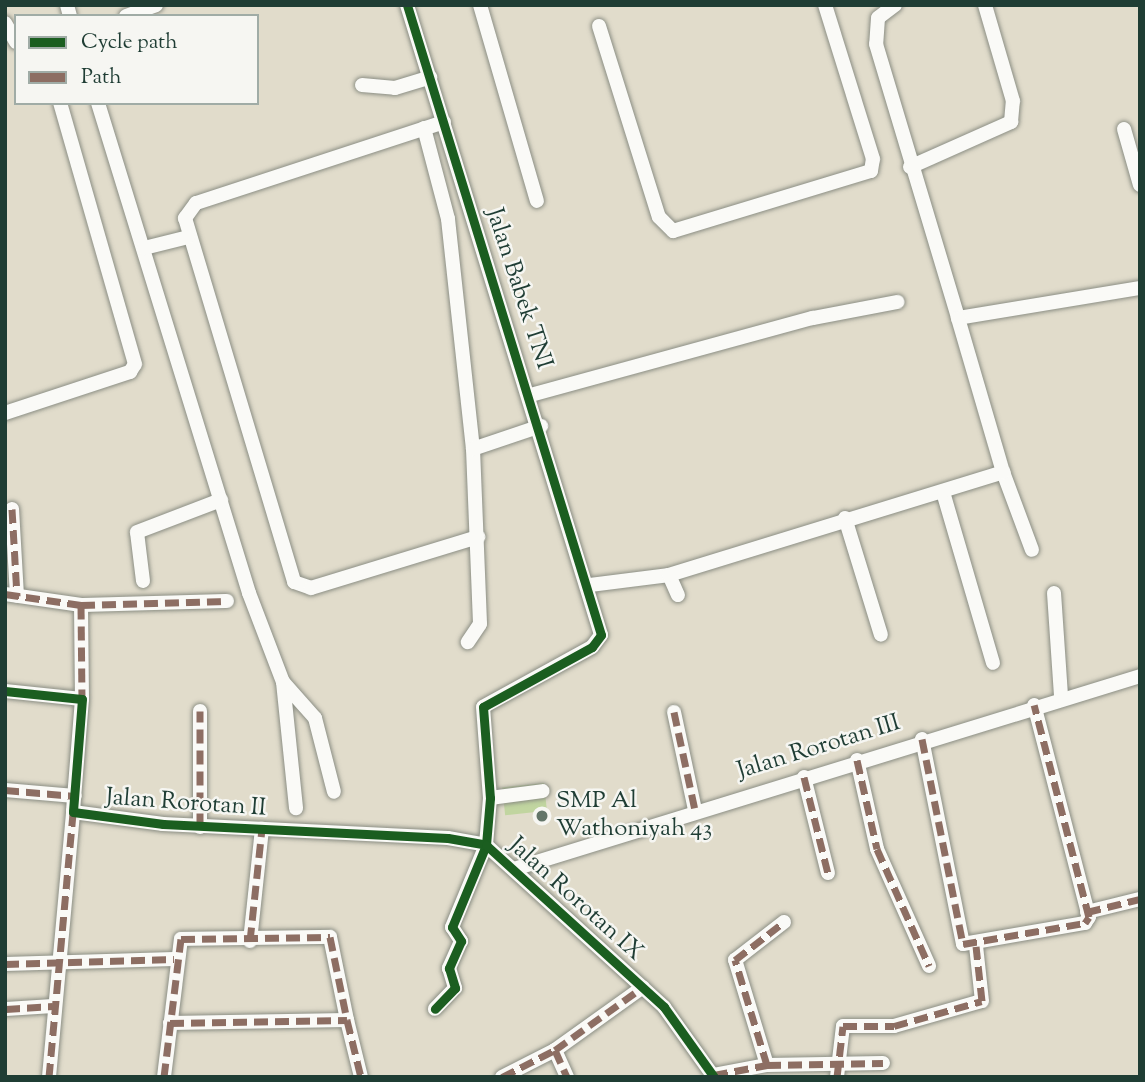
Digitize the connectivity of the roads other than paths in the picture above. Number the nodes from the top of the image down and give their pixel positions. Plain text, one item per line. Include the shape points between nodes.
1 (156, 5) edge
2 (407, 5) edge
3 (480, 5) edge
4 (825, 5) edge
5 (895, 5) edge
6 (985, 5) edge
7 (132, 14) edge
8 (5, 23) edge
9 (599, 26) dead end
10 (14, 39) edge
11 (430, 76) junction
12 (362, 85) dead end
13 (61, 105) edge
14 (99, 105) edge
15 (444, 122) junction
16 (424, 128) junction
17 (1124, 129) dead end
18 (910, 167) junction
19 (1140, 185) edge
20 (537, 201) dead end
21 (188, 237) junction
22 (144, 248) junction
23 (1140, 288) edge
24 (897, 302) dead end
25 (958, 318) junction
26 (531, 395) junction
27 (5, 413) edge
28 (541, 426) junction
29 (473, 449) junction
30 (1003, 472) junction
31 (943, 492) junction
32 (221, 500) junction
33 (12, 509) dead end
34 (845, 518) junction
35 (478, 537) junction
36 (1032, 550) dead end
37 (669, 575) junction
38 (143, 581) dead end
39 (590, 585) junction
40 (1054, 593) dead end
41 (11, 595) edge
42 (678, 595) dead end
43 (227, 601) dead end
44 (81, 605) junction
45 (881, 635) dead end
46 (468, 642) dead end
47 (993, 663) dead end
48 (1140, 676) edge
49 (284, 682) junction
50 (5, 691) edge
51 (1061, 696) junction
52 (82, 699) junction
53 (1034, 705) junction
54 (200, 711) dead end
55 (674, 712) dead end
56 (922, 740) junction
57 (857, 760) junction
58 (804, 777) junction
59 (5, 790) edge
60 (543, 791) dead end
61 (334, 792) dead end
62 (75, 796) junction
63 (490, 798) junction
64 (296, 808) dead end
65 (695, 810) junction
66 (73, 812) junction
67 (200, 827) junction
68 (262, 830) junction
69 (486, 845) junction
70 (514, 869) junction
71 (828, 873) dead end
72 (1140, 899) edge
73 (1087, 912) junction
74 (785, 922) dead end
75 (250, 941) junction
76 (976, 946) junction
77 (174, 959) junction
78 (55, 963) junction
79 (5, 964) edge
80 (929, 966) dead end
81 (643, 987) junction
82 (53, 1006) junction
83 (6, 1009) edge
84 (435, 1009) dead end
85 (347, 1020) junction
86 (170, 1023) junction
87 (555, 1050) junction
88 (835, 1060) junction
89 (883, 1063) dead end
90 (767, 1065) junction
91 (714, 1076) edge
92 (49, 1077) edge
93 (164, 1077) edge
94 (361, 1077) edge
95 (502, 1077) edge
96 (567, 1077) edge
97 (837, 1077) edge

1 - 7 street
2 - 11 street, Jalan Babek TNI
3 - 20 street
4 - 9 street via 873,159 871,171 673,231 659,217
5 - 18 street via 874,32
6 - 18 street via 1013,101 1011,122
8 - 10 street
11 - 12 street via 395,88
11 - 15 street, Jalan Babek TNI
13 - 27 street via 135,364 130,372
14 - 22 street
15 - 16 street
15 - 26 street, Jalan Babek TNI
16 - 21 street via 196,203 185,213
16 - 29 street via 448,219
17 - 19 street
18 - 25 street
21 - 22 street
21 - 35 street via 294,582 310,588
22 - 32 street
23 - 25 street
24 - 26 street via 813,318
25 - 30 street
26 - 28 street, Jalan Babek TNI
28 - 29 street
28 - 39 street, Jalan Babek TNI
29 - 35 street
30 - 31 street
30 - 36 street
31 - 34 street
31 - 47 street
32 - 38 street via 137,532
32 - 49 street
33 - 41 street
34 - 37 street
34 - 45 street
35 - 46 street via 480,624
37 - 39 street
37 - 42 street
39 - 63 street, Jalan Rorotan IX via 598,641 483,707
40 - 51 street
41 - 44 street
43 - 44 street
44 - 52 street, Jalan Rorotan II
48 - 51 street, Jalan Rorotan III
49 - 61 street via 315,718
49 - 64 street
50 - 52 street
51 - 53 street, Jalan Rorotan III
52 - 62 street, Jalan Rorotan II
53 - 56 street, Jalan Rorotan III
53 - 73 street
54 - 67 street
55 - 65 street
56 - 57 street, Jalan Rorotan III
56 - 76 street via 962,941
57 - 58 street, Jalan Rorotan III
57 - 80 street via 877,849
58 - 65 street, Jalan Rorotan III
58 - 71 street
59 - 62 street
60 - 63 street
62 - 66 street, Jalan Rorotan II
63 - 69 street, Jalan Rorotan IX
65 - 70 street, Jalan Rorotan III
66 - 67 street, Jalan Rorotan II
66 - 78 street
67 - 68 street, Jalan Rorotan II
68 - 69 street, Jalan Rorotan II
68 - 75 street
69 - 70 street, Jalan Rorotan IX
69 - 84 street via 452,927 461,941 449,968 455,988
70 - 81 street, Jalan Rorotan IX
72 - 73 street
73 - 76 street via 1085,923
74 - 90 street via 735,960
75 - 77 street via 181,939
75 - 85 street via 330,937
76 - 88 street via 982,1001 894,1026 843,1026
77 - 78 street
77 - 86 street
78 - 79 street
78 - 82 street
81 - 87 street
81 - 91 street, Jalan Rorotan IX via 688,1033
82 - 83 street
82 - 92 street
85 - 86 street
85 - 94 street
86 - 93 street
87 - 95 street
87 - 96 street
88 - 89 street
88 - 90 street
88 - 97 street
90 - 91 street

